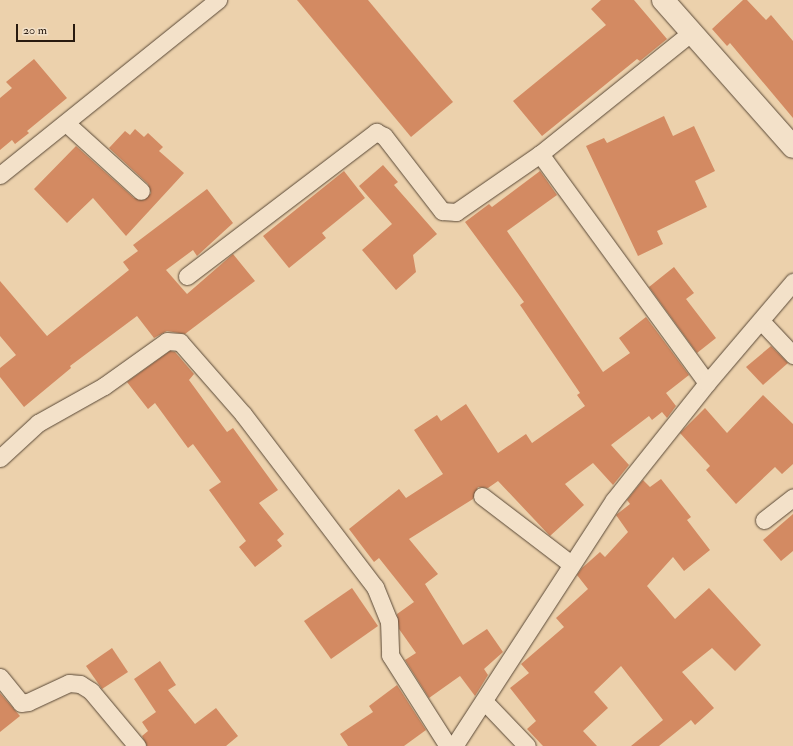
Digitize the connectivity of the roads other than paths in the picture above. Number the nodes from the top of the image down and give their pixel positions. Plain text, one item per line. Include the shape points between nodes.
1 (218, 0) edge
2 (663, 0) edge
3 (692, 32) junction
4 (66, 123) junction
5 (793, 147) edge
6 (540, 154) junction
7 (0, 175) edge
8 (142, 191) dead end
9 (187, 276) dead end
10 (793, 282) edge
11 (761, 321) junction
12 (793, 355) edge
13 (707, 383) junction
14 (0, 458) edge
15 (482, 496) dead end
16 (793, 497) edge
17 (764, 520) dead end
18 (571, 564) junction
19 (0, 677) edge
20 (484, 702) junction
21 (137, 746) edge
22 (448, 746) edge
23 (454, 746) edge
24 (527, 746) edge

1 - 4 street
2 - 3 main road
3 - 5 main road
3 - 6 street
4 - 7 street
4 - 8 street
6 - 9 street via 456,212 450,213 442,211 384,136 376,132
6 - 13 street
10 - 11 street
11 - 12 street
11 - 13 street
13 - 18 street via 614,500
14 - 22 street via 38,423 104,386 167,341 180,342 243,414 375,587 389,621 390,655
15 - 18 street
16 - 17 street
18 - 20 street
19 - 21 street via 20,703 28,702 69,683 80,684 91,692
20 - 23 street
20 - 24 street

